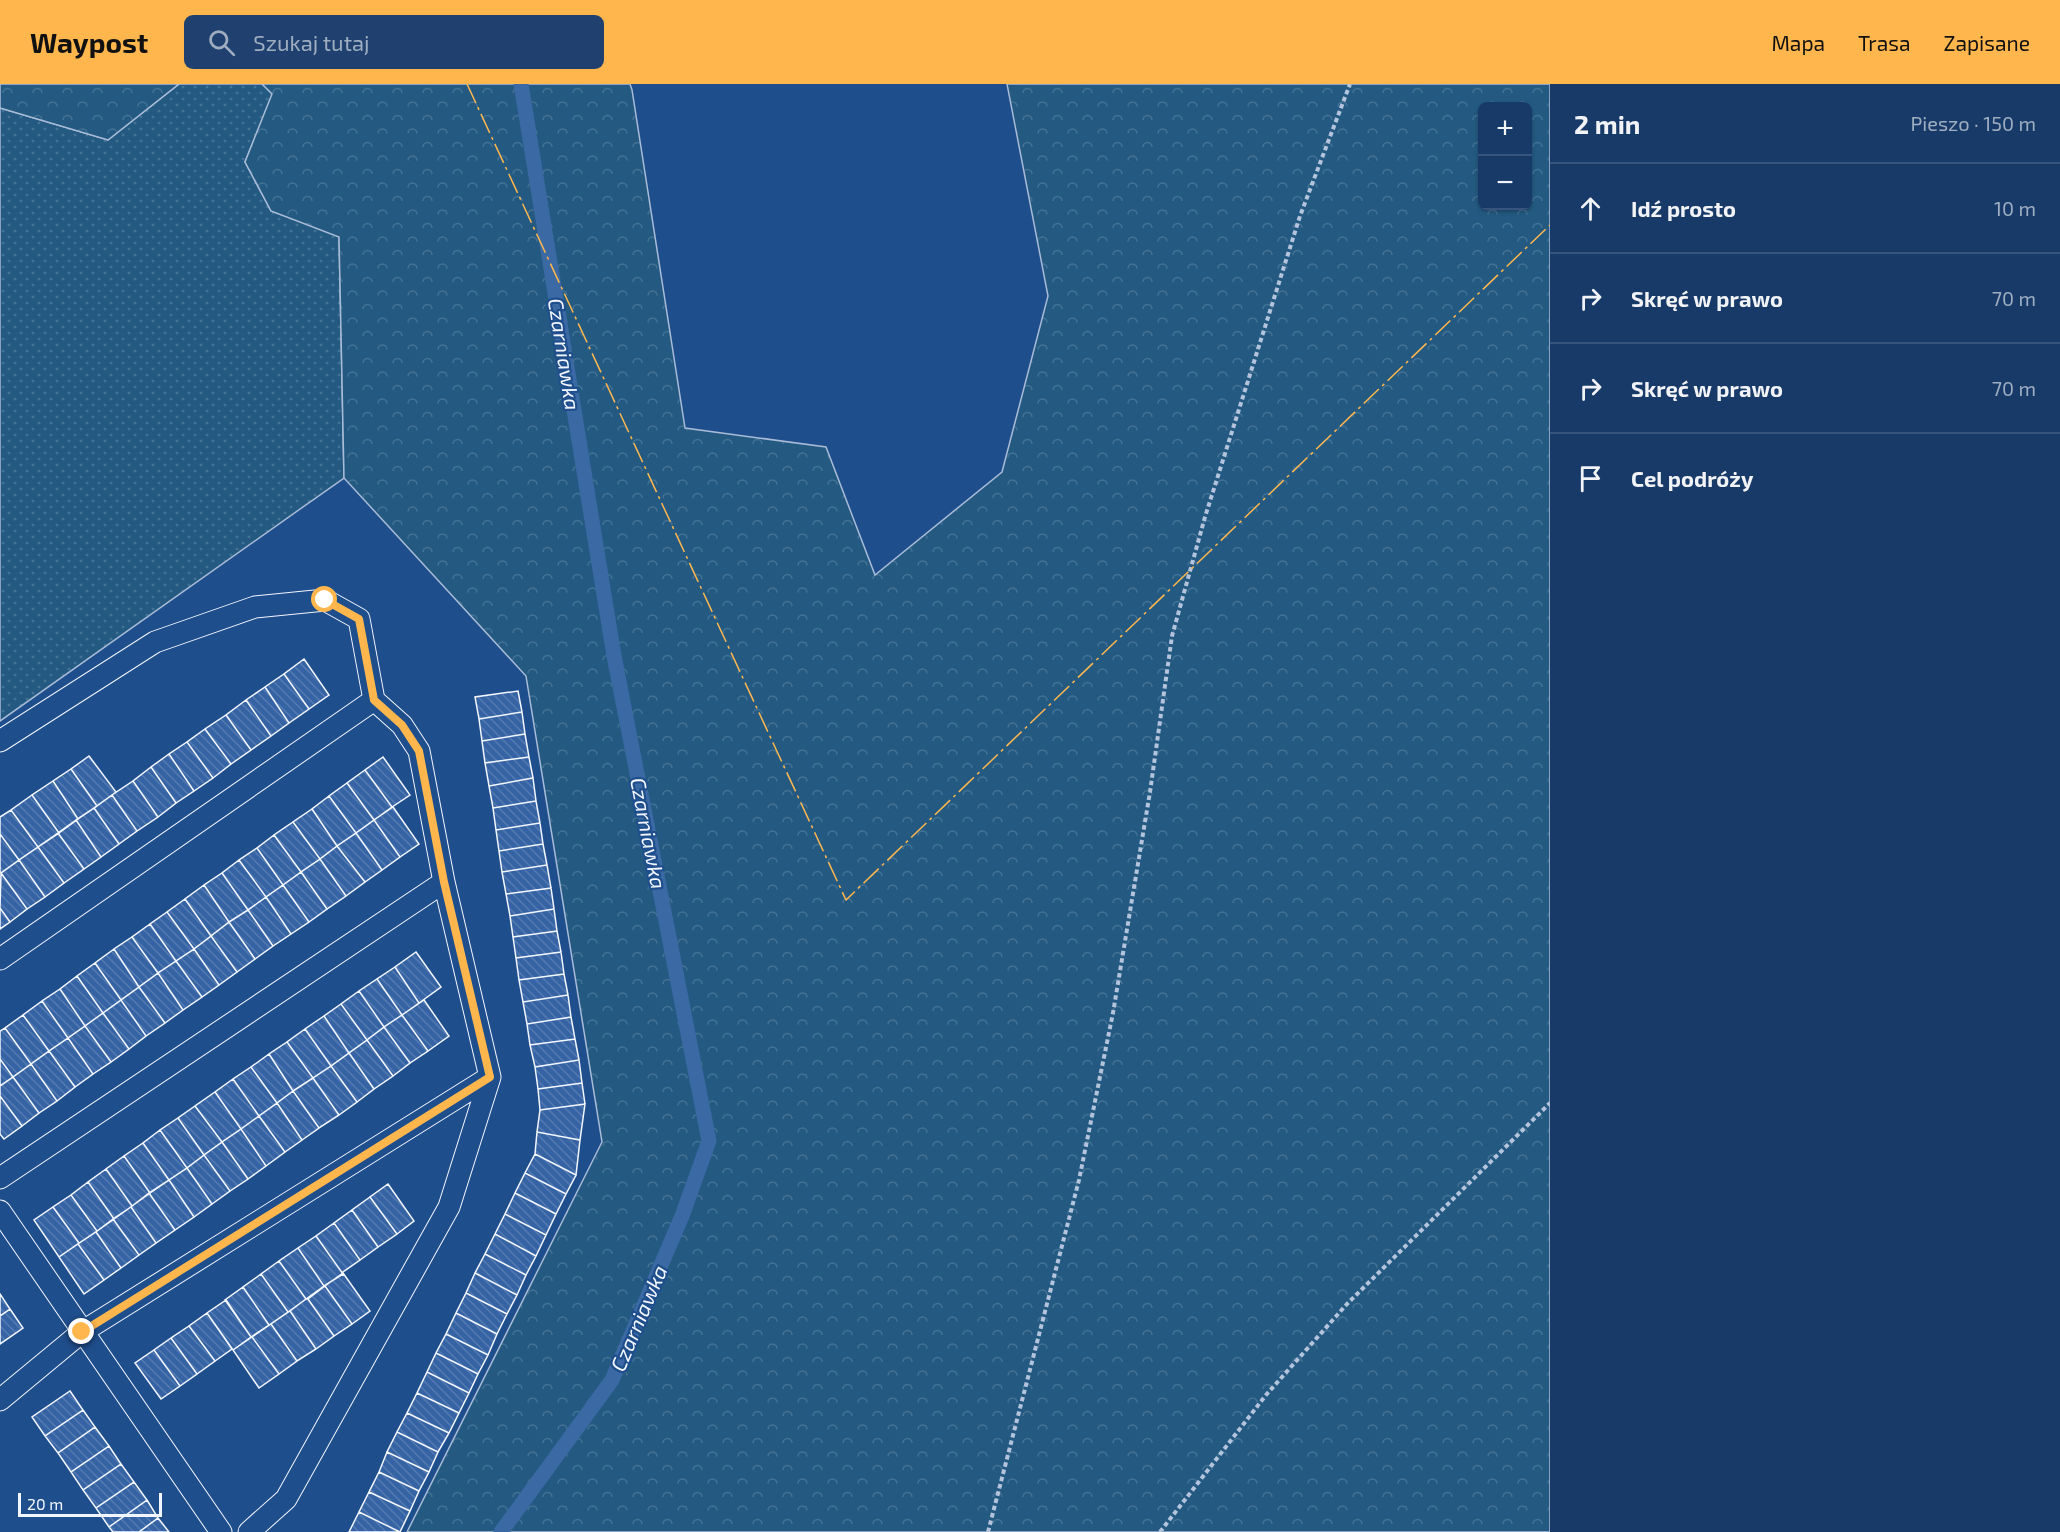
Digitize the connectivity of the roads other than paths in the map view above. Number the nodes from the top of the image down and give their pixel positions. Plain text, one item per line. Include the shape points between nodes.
1 (374, 700) junction
2 (0, 741) edge
3 (444, 882) junction
4 (0, 959) edge
5 (490, 1077) junction
6 (0, 1178) edge
7 (0, 1211) edge
8 (82, 1332) junction
9 (0, 1400) edge
10 (221, 1532) edge
11 (249, 1532) edge

1 - 2 lane via 359,619 325,600 255,607 155,642
1 - 3 lane via 402,725 419,751
1 - 4 lane
3 - 5 lane
3 - 6 lane
5 - 8 lane
5 - 11 lane via 450,1207 286,1499
7 - 8 lane
8 - 9 lane
8 - 10 lane

